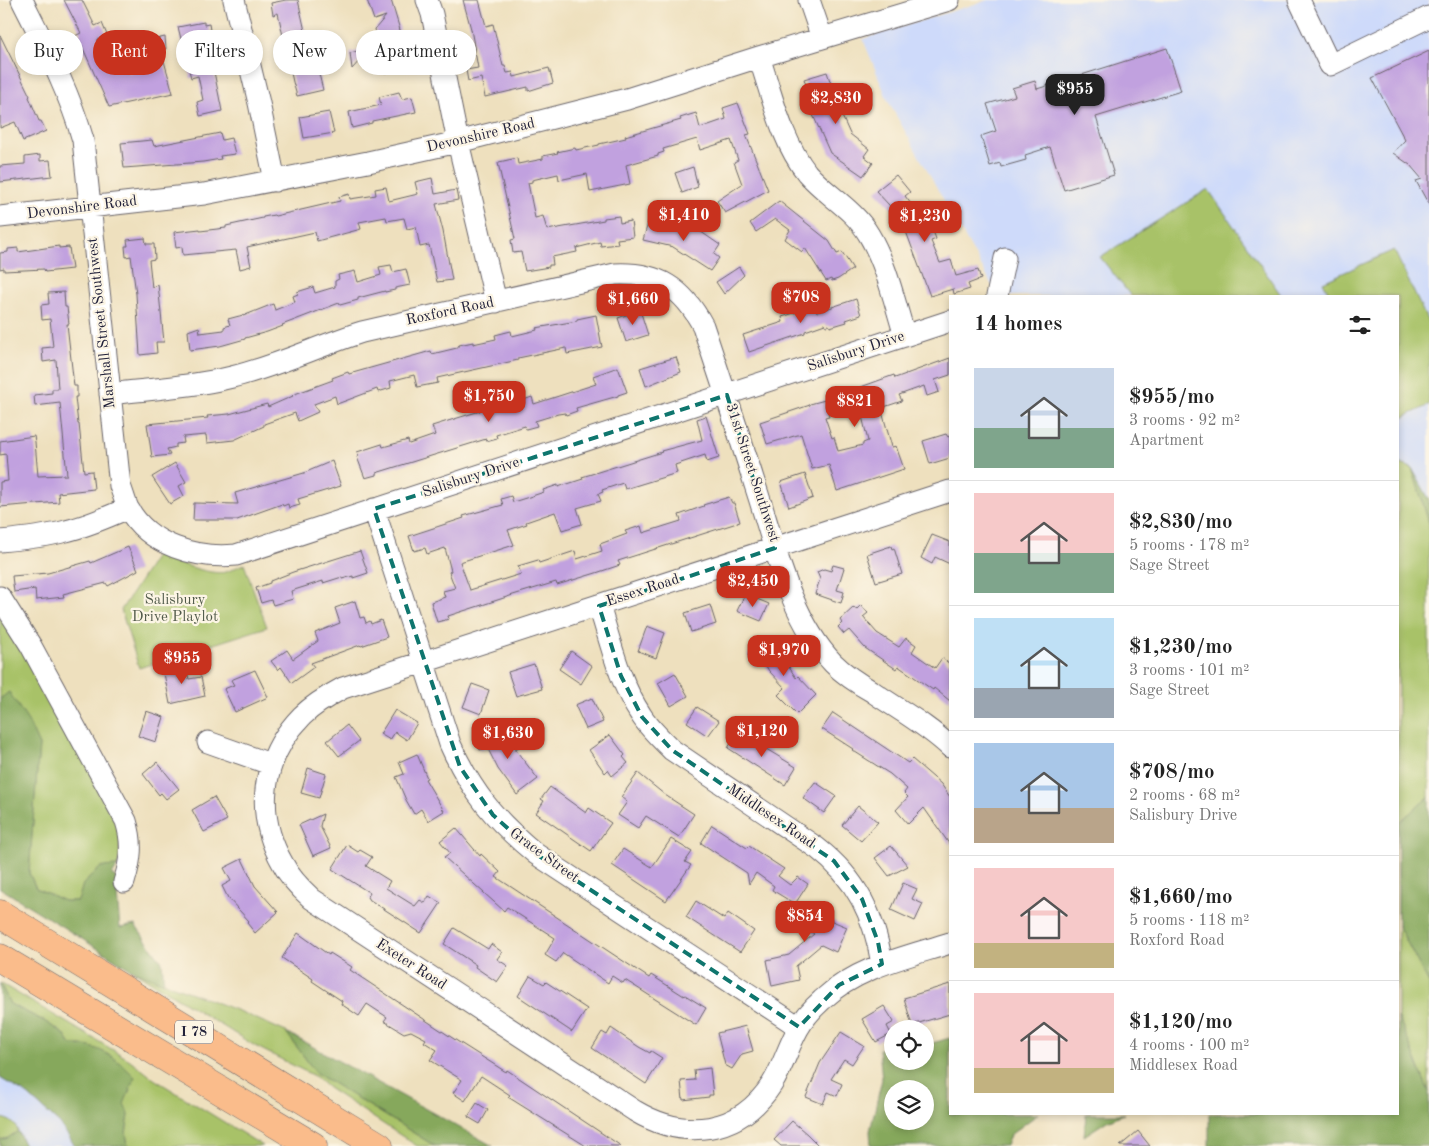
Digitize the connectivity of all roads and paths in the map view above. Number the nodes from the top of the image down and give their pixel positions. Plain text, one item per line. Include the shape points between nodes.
1 (22, 0) edge
2 (234, 0) edge
3 (427, 0) edge
4 (809, 0) edge
5 (949, 0) edge
6 (1299, 0) edge
7 (1429, 17) edge
8 (822, 38) junction
9 (759, 56) junction
10 (458, 142) junction
11 (275, 181) junction
12 (90, 206) junction
13 (0, 218) edge
14 (1005, 258) dead end
15 (997, 295) edge
16 (496, 302) junction
17 (949, 321) edge
18 (905, 336) junction
19 (110, 394) junction
20 (727, 395) junction
21 (949, 491) edge
22 (128, 508) junction
23 (374, 509) junction
24 (0, 541) edge
25 (775, 548) junction
26 (0, 597) edge
27 (599, 606) junction
28 (449, 653) joint
29 (423, 662) junction
30 (208, 742) dead end
31 (949, 746) edge
32 (270, 764) junction
33 (124, 882) dead end
34 (4, 916) edge
35 (949, 943) edge
36 (4, 960) edge
37 (882, 964) junction
38 (799, 1027) junction
39 (313, 1146) edge
40 (379, 1146) edge

1 - 12 street, Marshall Street Southwest via 75,111 83,140
2 - 11 street via 260,103
3 - 10 street
4 - 8 street
5 - 8 street, Devonshire Road
6 - 7 street via 1330,65
8 - 9 street, Devonshire Road
9 - 10 street, Devonshire Road via 627,99
9 - 18 street via 787,140 796,157 821,187 846,206 869,234
10 - 11 street, Devonshire Road
10 - 16 street
11 - 12 street, Devonshire Road via 204,194
12 - 13 street, Devonshire Road
12 - 19 street, Marshall Street Southwest
14 - 15 street
16 - 19 street, Roxford Road via 362,332 230,378
16 - 20 street, Roxford Road via 615,274 632,273 661,281 676,290 695,311
17 - 18 street, Salisbury Drive
18 - 20 street, Salisbury Drive
19 - 22 street, Marshall Street Southwest via 120,486
20 - 23 street, Salisbury Drive
20 - 25 street, 31st Street Southwest
21 - 25 street, Essex Road
22 - 23 street, Salisbury Drive via 147,529 170,545 206,556 236,555
22 - 24 street via 67,531
23 - 29 street, Grace Street
25 - 27 street, Essex Road
25 - 31 street, 31st Street Southwest via 806,626 834,664
26 - 33 street via 31,646 126,821 132,851
27 - 28 street, Essex Road
27 - 37 street, Middlesex Road via 621,676 642,717 672,750 834,861 862,898 874,927
28 - 29 street, Exeter Road
29 - 32 street, Exeter Road via 343,688 318,703 290,730
29 - 38 street, Grace Street via 460,767 493,815 510,833 544,859
30 - 32 street
32 - 38 street, Exeter Road via 265,794 266,815 275,849 296,884 312,899 652,1121 670,1127 703,1129 735,1119 751,1108 773,1083
34 - 40 highway, I 78
35 - 37 street, Exeter Road
36 - 39 highway, I 78
37 - 38 street, Exeter Road via 839,986 812,1010

